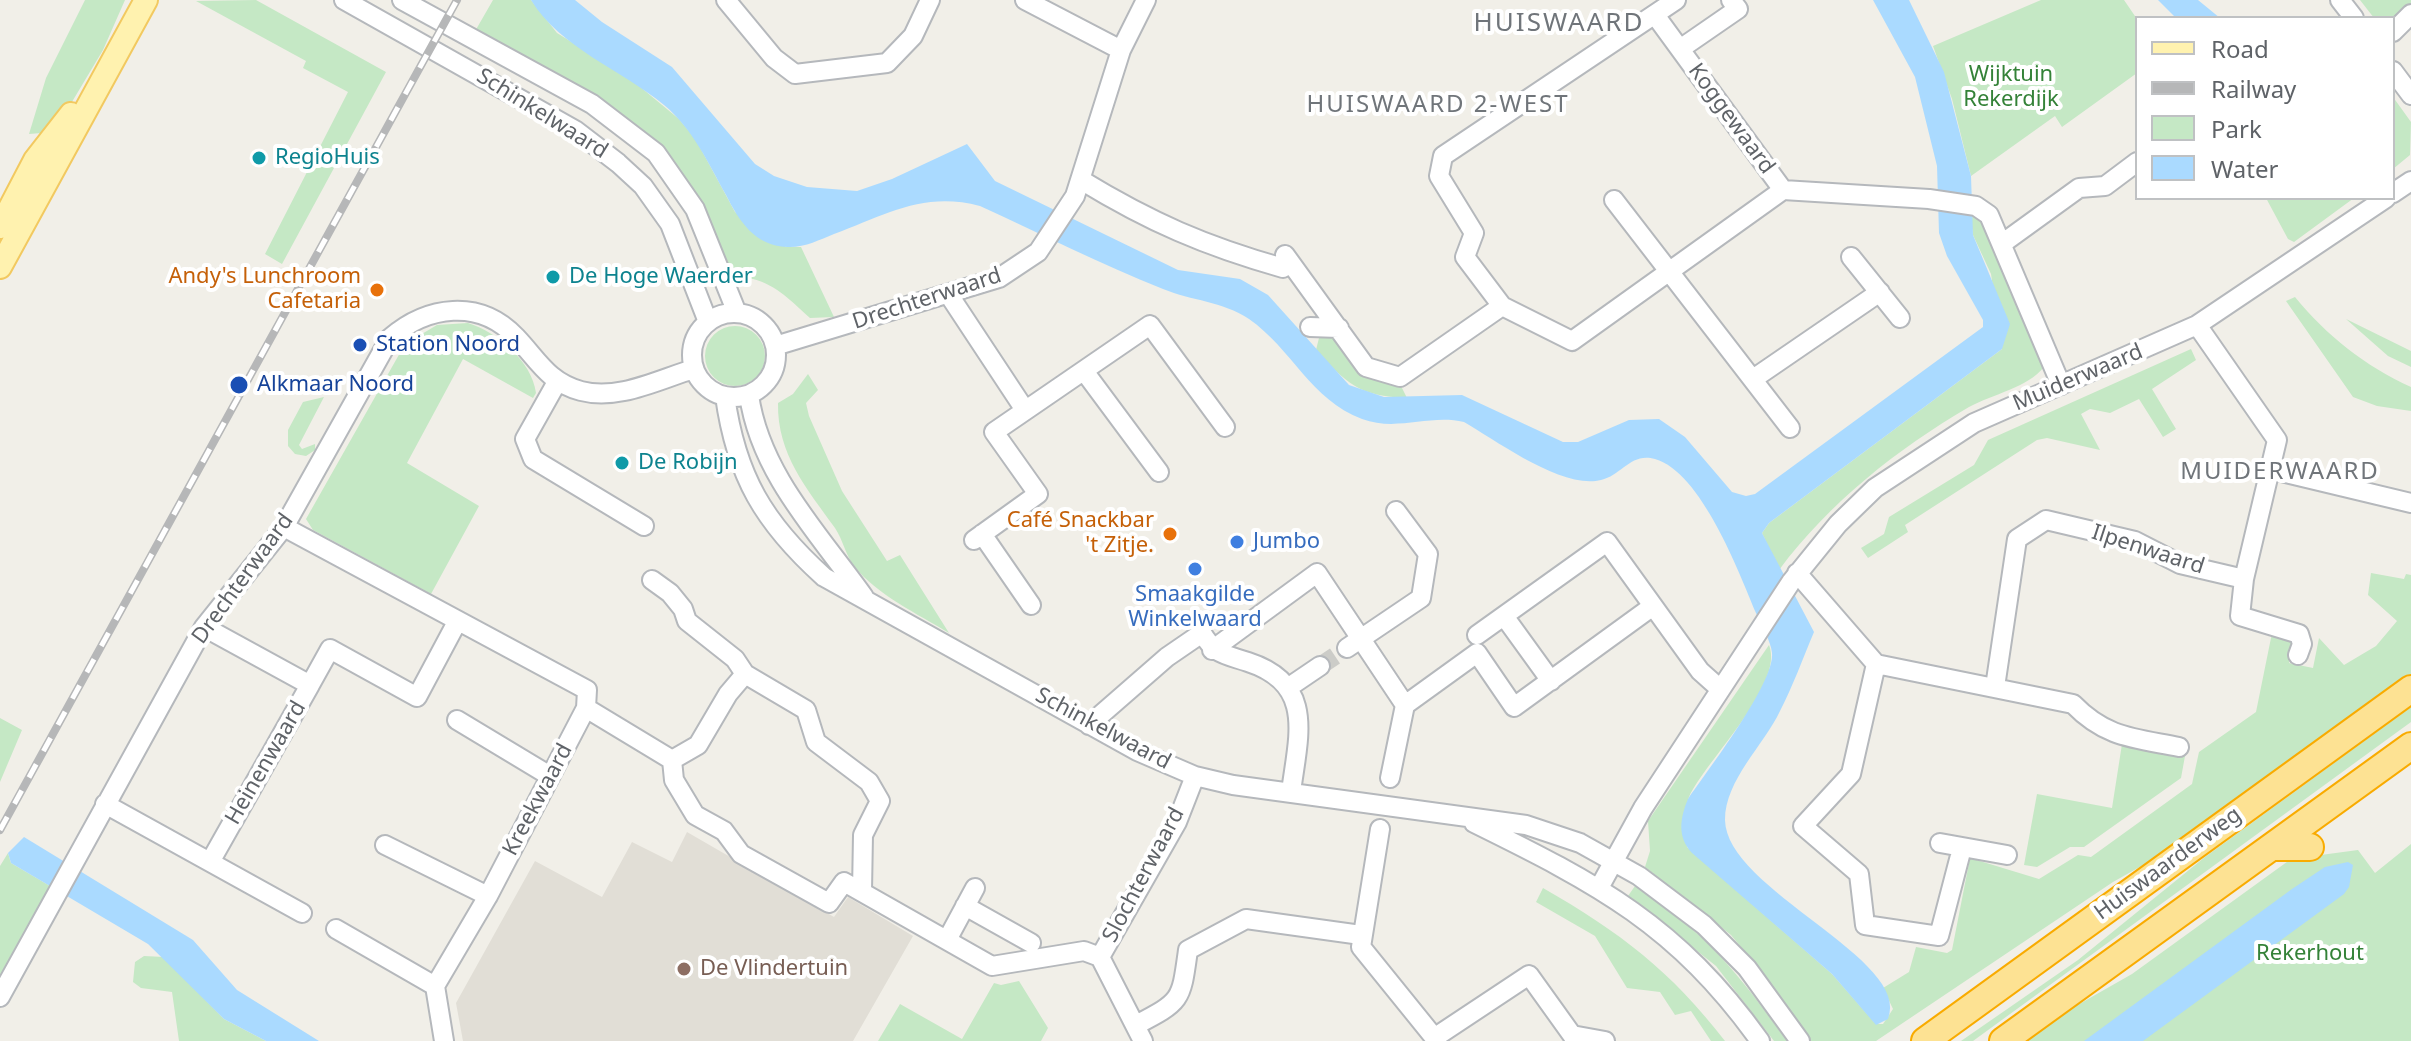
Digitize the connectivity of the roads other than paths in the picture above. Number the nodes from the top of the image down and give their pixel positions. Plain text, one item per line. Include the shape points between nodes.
1 (131, 0) edge
2 (146, 0) edge
3 (344, 0) edge
4 (402, 0) edge
5 (726, 0) edge
6 (930, 0) edge
7 (1025, 0) edge
8 (1146, 0) edge
9 (1676, 0) edge
10 (1731, 0) edge
11 (2340, 0) edge
12 (2411, 14) edge
13 (1655, 15) junction
14 (2352, 16) edge
15 (2395, 30) edge
16 (1680, 49) junction
17 (1121, 50) junction
18 (2395, 74) edge
19 (2411, 95) edge
20 (2135, 164) edge
21 (1081, 180) junction
22 (1783, 190) junction
23 (1614, 200) dead end
24 (2383, 200) edge
25 (0, 227) edge
26 (2003, 243) junction
27 (1851, 257) dead end
28 (0, 267) edge
29 (1668, 269) junction
30 (1880, 292) junction
31 (949, 295) junction
32 (1502, 306) junction
33 (737, 313) junction
34 (1900, 318) dead end
35 (708, 322) junction
36 (2197, 325) junction
37 (1310, 327) dead end
38 (1339, 328) junction
39 (775, 346) junction
40 (694, 369) junction
41 (1084, 371) junction
42 (1753, 379) junction
43 (557, 382) junction
44 (2061, 385) junction
45 (749, 395) junction
46 (725, 396) junction
47 (1025, 410) junction
48 (1225, 427) dead end
49 (1790, 428) dead end
50 (2269, 469) junction
51 (1159, 472) dead end
52 (2411, 503) edge
53 (1396, 511) dead end
54 (644, 526) dead end
55 (284, 527) junction
56 (1794, 578) junction
57 (2244, 579) junction
58 (655, 583) dead end
59 (866, 599) junction
60 (1031, 605) dead end
61 (1653, 606) junction
62 (1504, 616) junction
63 (457, 622) junction
64 (204, 627) junction
65 (1354, 644) junction
66 (1477, 644) junction
67 (1212, 650) junction
68 (2298, 655) dead end
69 (1876, 664) junction
70 (1320, 666) tunnel mouth
71 (745, 674) junction
72 (1551, 681) junction
73 (310, 685) junction
74 (1289, 687) junction
75 (1995, 687) junction
76 (1719, 688) junction
77 (2411, 689) edge
78 (1405, 705) junction
79 (586, 708) junction
80 (457, 720) dead end
81 (1089, 725) junction
82 (2411, 746) edge
83 (2179, 747) dead end
84 (672, 760) junction
85 (550, 776) junction
86 (1195, 776) junction
87 (1390, 778) dead end
88 (1291, 792) junction
89 (105, 804) junction
90 (1456, 814) junction
91 (1380, 829) dead end
92 (1940, 843) dead end
93 (385, 845) dead end
94 (2274, 847) junction
95 (2310, 847) dead end
96 (1962, 848) junction
97 (2007, 855) dead end
98 (1614, 860) junction
99 (210, 862) junction
100 (975, 888) dead end
101 (1599, 888) junction
102 (862, 891) junction
103 (488, 896) junction
104 (965, 906) junction
105 (302, 913) dead end
106 (336, 929) dead end
107 (1361, 935) junction
108 (947, 940) junction
109 (1031, 943) dead end
110 (1100, 957) junction
111 (435, 986) junction
112 (0, 997) edge
113 (1140, 1033) edge
114 (1435, 1040) edge
115 (444, 1041) edge
116 (1605, 1041) edge
117 (1760, 1041) edge
118 (1800, 1041) edge
119 (1925, 1041) edge
120 (2003, 1041) edge

1 - 25 main road via 75,108 35,160
2 - 28 main road
3 - 35 street, Schinkelwaard via 562,122 609,155 643,186 670,224
4 - 33 street, Schinkelwaard via 592,104 656,153 695,209
5 - 6 street via 774,58 795,74 887,63 913,36
7 - 17 street
8 - 17 street, Drechterwaard
9 - 13 street, Koggewaard
10 - 16 street, Koggewaard via 1738,9
11 - 14 street
12 - 15 street
13 - 16 street, Koggewaard
13 - 32 street, Koggewaard via 1443,156 1439,176 1474,233 1465,257
16 - 22 street, Koggewaard
17 - 21 street, Drechterwaard
18 - 19 street
20 - 26 street via 2105,186 2079,188
21 - 31 street, Drechterwaard via 1047,240 1013,270
21 - 38 street via 1147,220 1214,249 1284,261
22 - 26 street, Koggewaard via 1976,206 1989,215
22 - 29 street, Koggewaard
23 - 29 street
24 - 36 street, Muiderwaard
26 - 44 street
27 - 30 street
29 - 32 street, Koggewaard via 1572,341
29 - 42 street
30 - 34 street
30 - 42 street
31 - 39 street, Drechterwaard
31 - 47 street
32 - 38 street via 1400,377 1366,367
33 - 35 street
33 - 39 street via 761,323
35 - 40 street via 694,343
36 - 44 street, Muiderwaard
36 - 50 street via 2277,440
37 - 38 street
39 - 45 street via 772,372
40 - 43 street via 609,393
40 - 46 street via 705,385
41 - 47 street
41 - 48 street via 1150,325
41 - 51 street
42 - 49 street
43 - 54 street via 525,439 533,459
43 - 55 street, Drechterwaard via 508,329 485,316 446,310 417,318 384,347
44 - 56 street, Muiderwaard via 1963,429 1896,472 1860,501
45 - 46 street
45 - 59 street, Schinkelwaard via 752,419 797,508
46 - 59 street, Schinkelwaard via 744,472 776,530 824,577
47 - 60 street via 994,432 1038,494 978,537
50 - 52 street
50 - 57 street
53 - 65 street via 1428,554 1421,598
55 - 63 street
55 - 64 street, Drechterwaard
56 - 69 street
56 - 76 street, Muiderwaard
57 - 68 street via 2240,616 2299,634
57 - 75 street, Ilpenwaard via 2180,564 2135,541 2046,520 2017,539
58 - 71 street
59 - 81 street, Schinkelwaard
61 - 62 street via 1607,542
61 - 72 street
61 - 76 street via 1700,671
62 - 66 street
62 - 72 street
63 - 73 street via 417,697 330,649
63 - 79 street via 587,690
64 - 73 street, Heinenwaard
64 - 89 street, Drechterwaard
65 - 67 street via 1317,573
65 - 78 street
66 - 72 street via 1514,707
66 - 78 street via 1459,666
67 - 74 street via 1270,672
67 - 81 street via 1202,633
69 - 75 street
69 - 96 street via 1851,774 1803,826 1859,874 1865,925 1939,936
70 - 74 street
71 - 84 street via 698,745
71 - 102 street via 806,710 816,742 869,782 880,801 863,835
73 - 99 street, Heinenwaard
74 - 88 street via 1298,707 1299,731
75 - 83 street via 2073,704 2093,725 2116,735
76 - 98 street
77 - 119 highway, Huiswaarderweg
78 - 87 street
79 - 84 street
79 - 85 street, Kreekwaard
80 - 85 street
81 - 86 street, Schinkelwaard
82 - 94 highway
84 - 102 street via 674,780 695,815 724,831 741,854 829,903 844,882
85 - 103 street, Kreekwaard
86 - 88 street, Schinkelwaard
86 - 110 street, Slochterwaard via 1177,822
88 - 90 street, Schinkelwaard
89 - 99 street
89 - 112 street, Drechterwaard
90 - 98 street, Schinkelwaard via 1526,825
90 - 101 street, Schinkelwaard
91 - 107 street
92 - 96 street
93 - 103 street
94 - 95 highway
94 - 120 highway
96 - 97 street
98 - 101 street
98 - 118 street, Schinkelwaard via 1728,948
99 - 105 street
100 - 104 street
101 - 117 street, Schinkelwaard via 1684,952 1729,998
102 - 108 street, Slochterwaard
103 - 111 street, Kreekwaard
104 - 108 street
104 - 109 street
106 - 111 street
107 - 113 street via 1246,919 1188,950 1183,990
107 - 114 street via 1361,947
108 - 110 street, Slochterwaard via 992,966 1084,951
110 - 113 street
111 - 115 street
114 - 116 street via 1529,975 1572,1035

